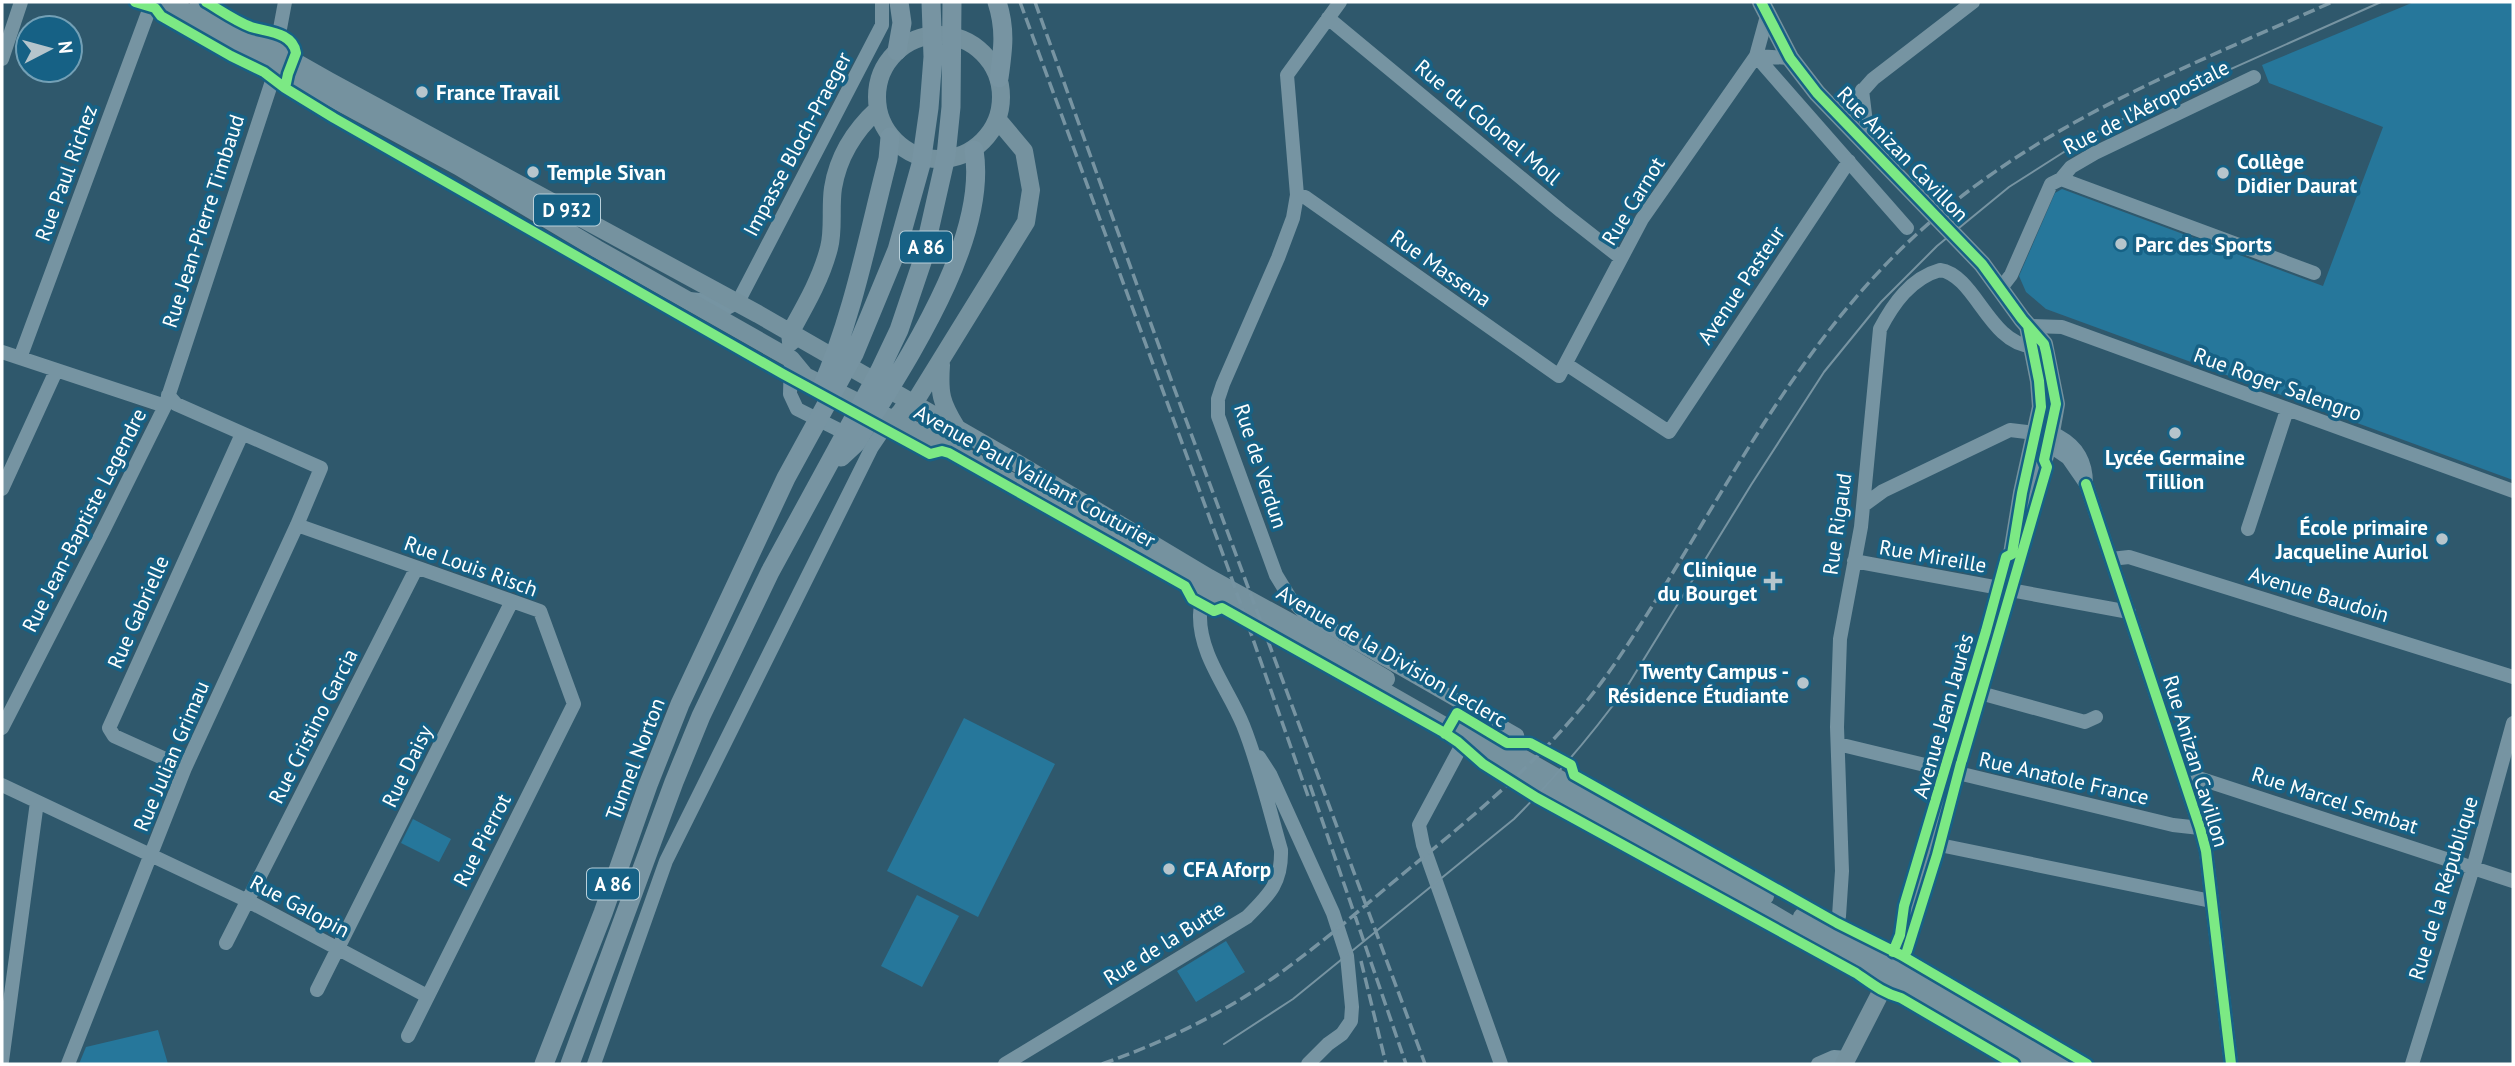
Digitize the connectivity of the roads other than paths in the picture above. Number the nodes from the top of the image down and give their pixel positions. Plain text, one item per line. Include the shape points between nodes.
1 (21, 2) edge
2 (152, 2) edge
3 (169, 2) edge
4 (189, 2) edge
5 (285, 2) edge
6 (882, 2) edge
7 (900, 2) edge
8 (931, 2) edge
9 (952, 2) edge
10 (997, 2) edge
11 (1340, 2) edge
12 (1972, 2) edge
13 (1767, 6) edge
14 (1328, 19) junction
15 (897, 51) junction
16 (1756, 56) junction
17 (276, 58) junction
18 (1790, 58) junction
19 (2, 59) edge
20 (2254, 77) dead end
21 (999, 78) junction
22 (1862, 90) junction
23 (878, 109) junction
24 (1841, 115) junction
25 (998, 120) junction
26 (890, 137) junction
27 (1869, 147) junction
28 (974, 150) junction
29 (1849, 161) junction
30 (2061, 179) junction
31 (1297, 195) junction
32 (1907, 228) dead end
33 (1621, 258) junction
34 (2314, 273) dead end
35 (2001, 288) junction
36 (689, 299) junction
37 (738, 302) junction
38 (2028, 326) junction
39 (790, 333) junction
40 (2031, 346) junction
41 (2, 352) edge
42 (20, 358) junction
43 (791, 359) junction
44 (942, 359) junction
45 (1563, 370) junction
46 (56, 371) junction
47 (167, 400) junction
48 (2287, 410) junction
49 (901, 412) junction
50 (958, 430) junction
51 (1669, 432) joint
52 (242, 434) junction
53 (2043, 435) junction
54 (807, 437) junction
55 (872, 447) junction
56 (825, 472) junction
57 (2, 489) edge
58 (2513, 491) edge
59 (1864, 505) junction
60 (297, 525) junction
61 (2248, 529) dead end
62 (2111, 559) junction
63 (1854, 561) junction
64 (416, 569) junction
65 (1207, 585) junction
66 (2003, 588) junction
67 (512, 601) junction
68 (2129, 612) junction
69 (1287, 628) junction
70 (2513, 677) edge
71 (1973, 691) junction
72 (574, 704) joint
73 (2096, 718) dead end
74 (2513, 723) edge
75 (2, 729) edge
76 (1465, 739) junction
77 (1249, 742) junction
78 (1838, 744) junction
79 (1521, 757) junction
80 (185, 768) junction
81 (1951, 772) junction
82 (2183, 773) junction
83 (2, 785) edge
84 (37, 802) junction
85 (2200, 828) junction
86 (1930, 843) junction
87 (152, 854) junction
88 (2473, 868) junction
89 (2513, 881) edge
90 (247, 901) junction
91 (2211, 901) junction
92 (1833, 935) junction
93 (226, 943) dead end
94 (339, 951) junction
95 (1889, 976) junction
96 (317, 990) dead end
97 (427, 996) junction
98 (408, 1036) dead end
99 (2, 1061) edge
100 (1845, 1061) edge
101 (7, 1064) edge
102 (68, 1064) edge
103 (544, 1064) edge
104 (570, 1064) edge
105 (594, 1064) edge
106 (1005, 1064) edge
107 (1308, 1064) edge
108 (1502, 1064) edge
109 (1818, 1064) edge
110 (2040, 1064) edge
111 (2063, 1064) edge
112 (2231, 1064) edge
113 (2413, 1064) edge

1 - 19 street
2 - 42 street, Rue Paul Richez
3 - 17 main road, Avenue Paul Vaillant Couturier / D 932
4 - 17 main road, Avenue Paul Vaillant Couturier / D 932
5 - 17 street, Rue Jean-Pierre Timbaud
6 - 37 street, Impasse Bloch-Praeger via 882,25
7 - 15 highway
8 - 54 highway, A 86 via 929,108 912,203 864,332
9 - 56 highway, A 86 via 952,95 946,156 922,262 899,330
10 - 21 highway via 1005,41
11 - 14 street, Rue de Verdun
12 - 22 street
13 - 16 street, Rue Carnot
13 - 18 main road, Rue Anizan Cavillon
13 - 24 main road, Rue Anizan Cavillon via 1828,89
14 - 31 street, Rue de Verdun via 1287,75
14 - 33 street, Rue du Colonel Moll
15 - 21 main road via 928,35 955,37 979,48
15 - 23 main road via 880,78
16 - 18 street
16 - 29 street
16 - 33 street, Rue Carnot via 1642,219
17 - 36 main road, Avenue Paul Vaillant Couturier / D 932
17 - 37 main road, Avenue Paul Vaillant Couturier / D 932
17 - 47 street, Rue Jean-Pierre Timbaud
18 - 24 main road, Rue Anizan Cavillon via 1816,93
20 - 30 street, Rue de l'Aéropostale via 2095,153
21 - 25 main road
22 - 24 street
22 - 27 street
23 - 26 main road
23 - 39 main road via 861,124 842,156 833,188 829,248
24 - 27 main road, Rue Anizan Cavillon
25 - 28 main road
25 - 44 main road via 1024,151 1031,190 1026,222
26 - 28 main road via 921,157 939,160
26 - 54 highway via 851,303
27 - 35 main road, Rue Anizan Cavillon
28 - 56 highway via 977,167 972,208 959,253 923,332 856,443
29 - 32 street
29 - 51 street, Avenue Pasteur
30 - 34 street
30 - 35 street, Rue de l'Aéropostale via 2051,184
31 - 45 street, Rue Massena
31 - 79 street, Rue de Verdun via 1278,258 1218,399 1218,416 1276,575 1304,613 1517,735
33 - 45 street, Rue Carnot
35 - 38 main road, Rue Anizan Cavillon
36 - 37 street, Avenue Paul Vaillant Couturier via 712,301 725,309
36 - 43 main road, Avenue Paul Vaillant Couturier / D 932
37 - 39 main road, Avenue Paul Vaillant Couturier / D 932
38 - 40 main road, Rue Anizan Cavillon
38 - 48 street, Rue Roger Salengro via 2062,327
38 - 53 main road, Rue Anizan Cavillon via 2044,344 2053,380 2056,404
39 - 43 main road
39 - 49 main road, Avenue Paul Vaillant Couturier / D 932
40 - 53 main road, Rue Anizan Cavillon
40 - 59 street, Rue Rigaud via 2011,342 1947,271 1925,276 1895,301 1880,329
41 - 42 street
42 - 46 street
43 - 49 main road, Avenue Paul Vaillant Couturier / D 932 via 805,376 844,396
43 - 55 street via 790,394 797,409
44 - 49 main road
44 - 50 main road via 942,405
45 - 51 street, Rue Massena
46 - 47 street
46 - 57 street
47 - 52 street
47 - 75 street, Rue Jean-Baptiste Legendre
48 - 58 street, Rue Roger Salengro
48 - 61 street
49 - 50 main road, Avenue Paul Vaillant Couturier / D 932
49 - 55 street
49 - 65 main road, Avenue Paul Vaillant Couturier / D 932 via 1012,482
50 - 65 main road, Avenue Paul Vaillant Couturier / D 932
52 - 60 street, Rue Julian Grimau via 321,468
52 - 80 street, Rue Gabrielle via 109,727 114,736
53 - 59 street via 2010,430 1883,491
53 - 62 street, Rue Anizan Cavillon via 2059,436 2078,450
53 - 66 main road, Avenue Jean Jaurès
54 - 103 highway, Tunnel Norton / A 86 via 680,704
55 - 105 street via 666,861
56 - 104 highway, A 86 via 770,572 701,716
59 - 63 street, Rue Rigaud
60 - 64 street, Rue Louis Risch
60 - 80 street, Rue Julian Grimau
62 - 68 street, Rue Anizan Cavillon
62 - 70 street, Avenue Baudoin via 2129,557
63 - 66 street, Rue Mireille
63 - 78 street, Rue Rigaud via 1840,639
64 - 67 street, Rue Louis Risch
64 - 90 street, Rue Cristino Garcia
65 - 69 main road, Avenue de la Division Leclerc / D 932
65 - 77 street, Rue de la Butte via 1200,611 1203,636
66 - 68 street, Rue Mireille
66 - 71 main road, Avenue Jean Jaurès
67 - 72 street, Rue Louis Risch via 540,611
67 - 94 street, Rue Daisy
68 - 82 street, Rue Anizan Cavillon
69 - 76 main road, Avenue de la Division Leclerc / D 932
69 - 79 main road, Avenue de la Division Leclerc / D 932
71 - 73 street via 2085,722
71 - 81 main road, Avenue Jean Jaurès
72 - 97 street, Rue Pierrot
74 - 88 street, Rue de la République
76 - 95 main road, Avenue de la Division Leclerc / D 932 via 1773,914 1827,950
76 - 108 street via 1419,825
77 - 106 street, Rue de la Butte via 1281,850 1282,868 1271,892 1247,917
77 - 107 street via 1270,774 1348,956 1351,1021
78 - 81 street, Rue Anatole France
78 - 92 street, Rue Rigaud via 1842,871
79 - 92 main road, Avenue de la Division Leclerc / D 932
80 - 87 street, Rue Julian Grimau
81 - 85 street, Rue Anatole France
81 - 86 main road, Avenue Jean Jaurès
82 - 85 street, Rue Anizan Cavillon
82 - 88 street, Rue Marcel Sembat
83 - 84 street, Rue Galopin
84 - 87 street, Rue Galopin
84 - 99 street
85 - 91 street, Rue Anizan Cavillon
86 - 91 street
86 - 95 main road, Avenue Jean Jaurès
87 - 90 street, Rue Galopin
87 - 102 street, Rue Julian Grimau
88 - 89 street, Rue Marcel Sembat
88 - 113 street, Rue de la République
90 - 93 street, Rue Cristino Garcia
90 - 94 street, Rue Galopin
91 - 112 street, Rue Anizan Cavillon
92 - 95 main road, Avenue de la Division Leclerc / D 932
94 - 96 street, Rue Daisy
94 - 97 street, Rue Galopin
95 - 100 main road
95 - 110 main road, Avenue de la Division Leclerc / D 932 via 1985,1038
95 - 111 main road, Avenue de la Division Leclerc / D 932
97 - 98 street, Rue Pierrot
99 - 101 street
100 - 109 street via 1834,1057

